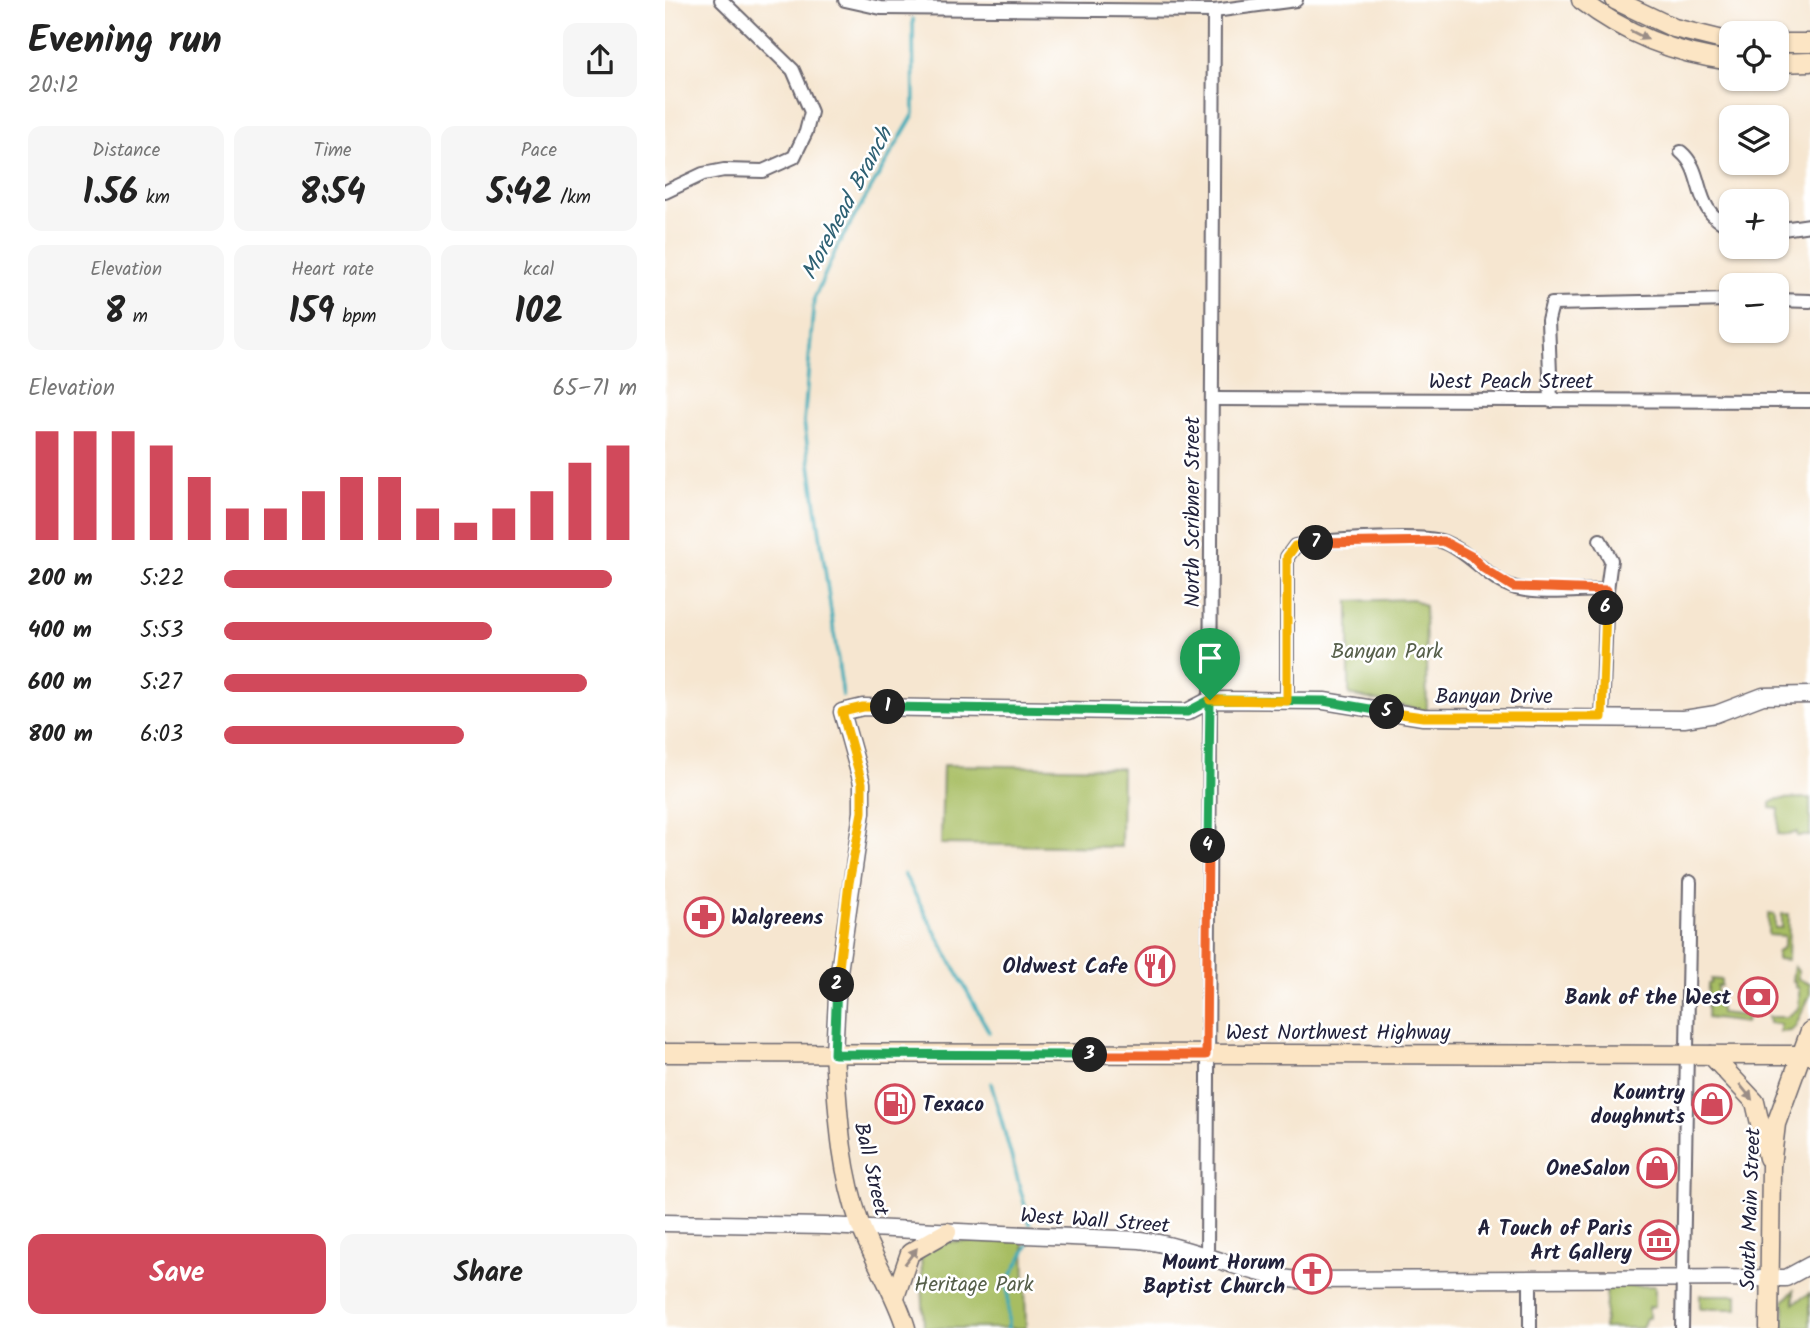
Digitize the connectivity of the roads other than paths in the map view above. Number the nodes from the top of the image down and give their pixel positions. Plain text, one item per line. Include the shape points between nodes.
1 (721, 0) edge
2 (845, 0) edge
3 (1296, 0) edge
4 (1581, 0) edge
5 (1615, 0) edge
6 (1214, 11) junction
7 (1719, 38) edge
8 (1789, 43) edge
9 (1810, 43) edge
10 (1719, 59) edge
11 (1810, 62) edge
12 (1789, 63) edge
13 (1681, 152) dead end
14 (665, 192) edge
15 (1719, 221) edge
16 (1810, 225) edge
17 (1789, 228) edge
18 (1719, 300) edge
19 (1789, 300) edge
20 (1810, 301) edge
21 (1212, 399) junction
22 (1551, 401) junction
23 (1810, 401) edge
24 (1600, 540) dead end
25 (1607, 590) junction
26 (1810, 695) edge
27 (1210, 700) junction
28 (1287, 701) junction
29 (1602, 717) junction
30 (1690, 882) dead end
31 (1810, 1031) edge
32 (665, 1053) edge
33 (834, 1054) junction
34 (1206, 1055) junction
35 (1689, 1055) junction
36 (1711, 1055) junction
37 (1805, 1055) edge
38 (1771, 1166) junction
39 (665, 1223) edge
40 (861, 1227) junction
41 (947, 1232) junction
42 (1207, 1256) junction
43 (1810, 1265) edge
44 (1769, 1277) junction
45 (1530, 1280) junction
46 (1682, 1280) junction
47 (895, 1297) junction
48 (906, 1328) edge
49 (1530, 1328) edge
50 (1682, 1328) edge
51 (1769, 1328) edge

1 - 14 street via 793,70 811,111 806,132 794,157 763,171 713,172
2 - 6 street via 881,8
3 - 6 street
4 -> 10 main road via 1649,41
5 - 7 main road via 1674,28
6 - 21 street, North Scribner Street
8 - 9 main road
11 - 12 main road
13 - 15 street via 1692,166 1707,209
16 - 17 street
18 - 22 street via 1552,304 1548,320
19 - 20 street
21 - 22 street, West Peach Street
21 - 27 street, North Scribner Street
22 - 23 street, West Peach Street
24 - 25 street via 1611,560
25 - 28 street via 1513,587 1443,541 1295,546 1287,557
25 - 29 street
26 - 29 street, Banyan Drive via 1763,696 1704,718
27 - 28 street, Banyan Drive
27 - 33 street, Banyan Drive via 1187,712 863,707 842,712 862,783 862,812 838,979
27 - 34 street, North Scribner Street
28 - 29 street, Banyan Drive via 1345,703 1423,717
30 - 35 street
31 - 37 main road, South Main Street
32 - 33 main road, West Northwest Highway
33 - 34 main road, West Northwest Highway
33 - 40 main road, Ball Street via 837,1128
34 - 35 main road, West Northwest Highway
34 - 42 street, North Scribner Street
35 - 36 main road, West Northwest Highway
35 - 46 street
36 - 37 main road, West Northwest Highway
36 -> 38 main road via 1755,1102
37 - 38 main road, South Main Street via 1779,1110
38 - 44 main road, South Main Street
39 - 40 street, West Wall Street
40 - 41 street, West Wall Street
40 - 47 main road, Ball Street
41 - 42 street, West Wall Street via 1140,1240
47 -> 41 main road via 910,1254
42 - 45 street, West Wall Street via 1268,1277 1299,1280
43 - 44 street, West Wall Street via 1786,1278
44 - 46 street, West Wall Street
44 - 51 main road, South Main Street
45 - 46 street, West Wall Street
45 - 49 street
46 - 50 street
47 - 48 main road, Ball Street

